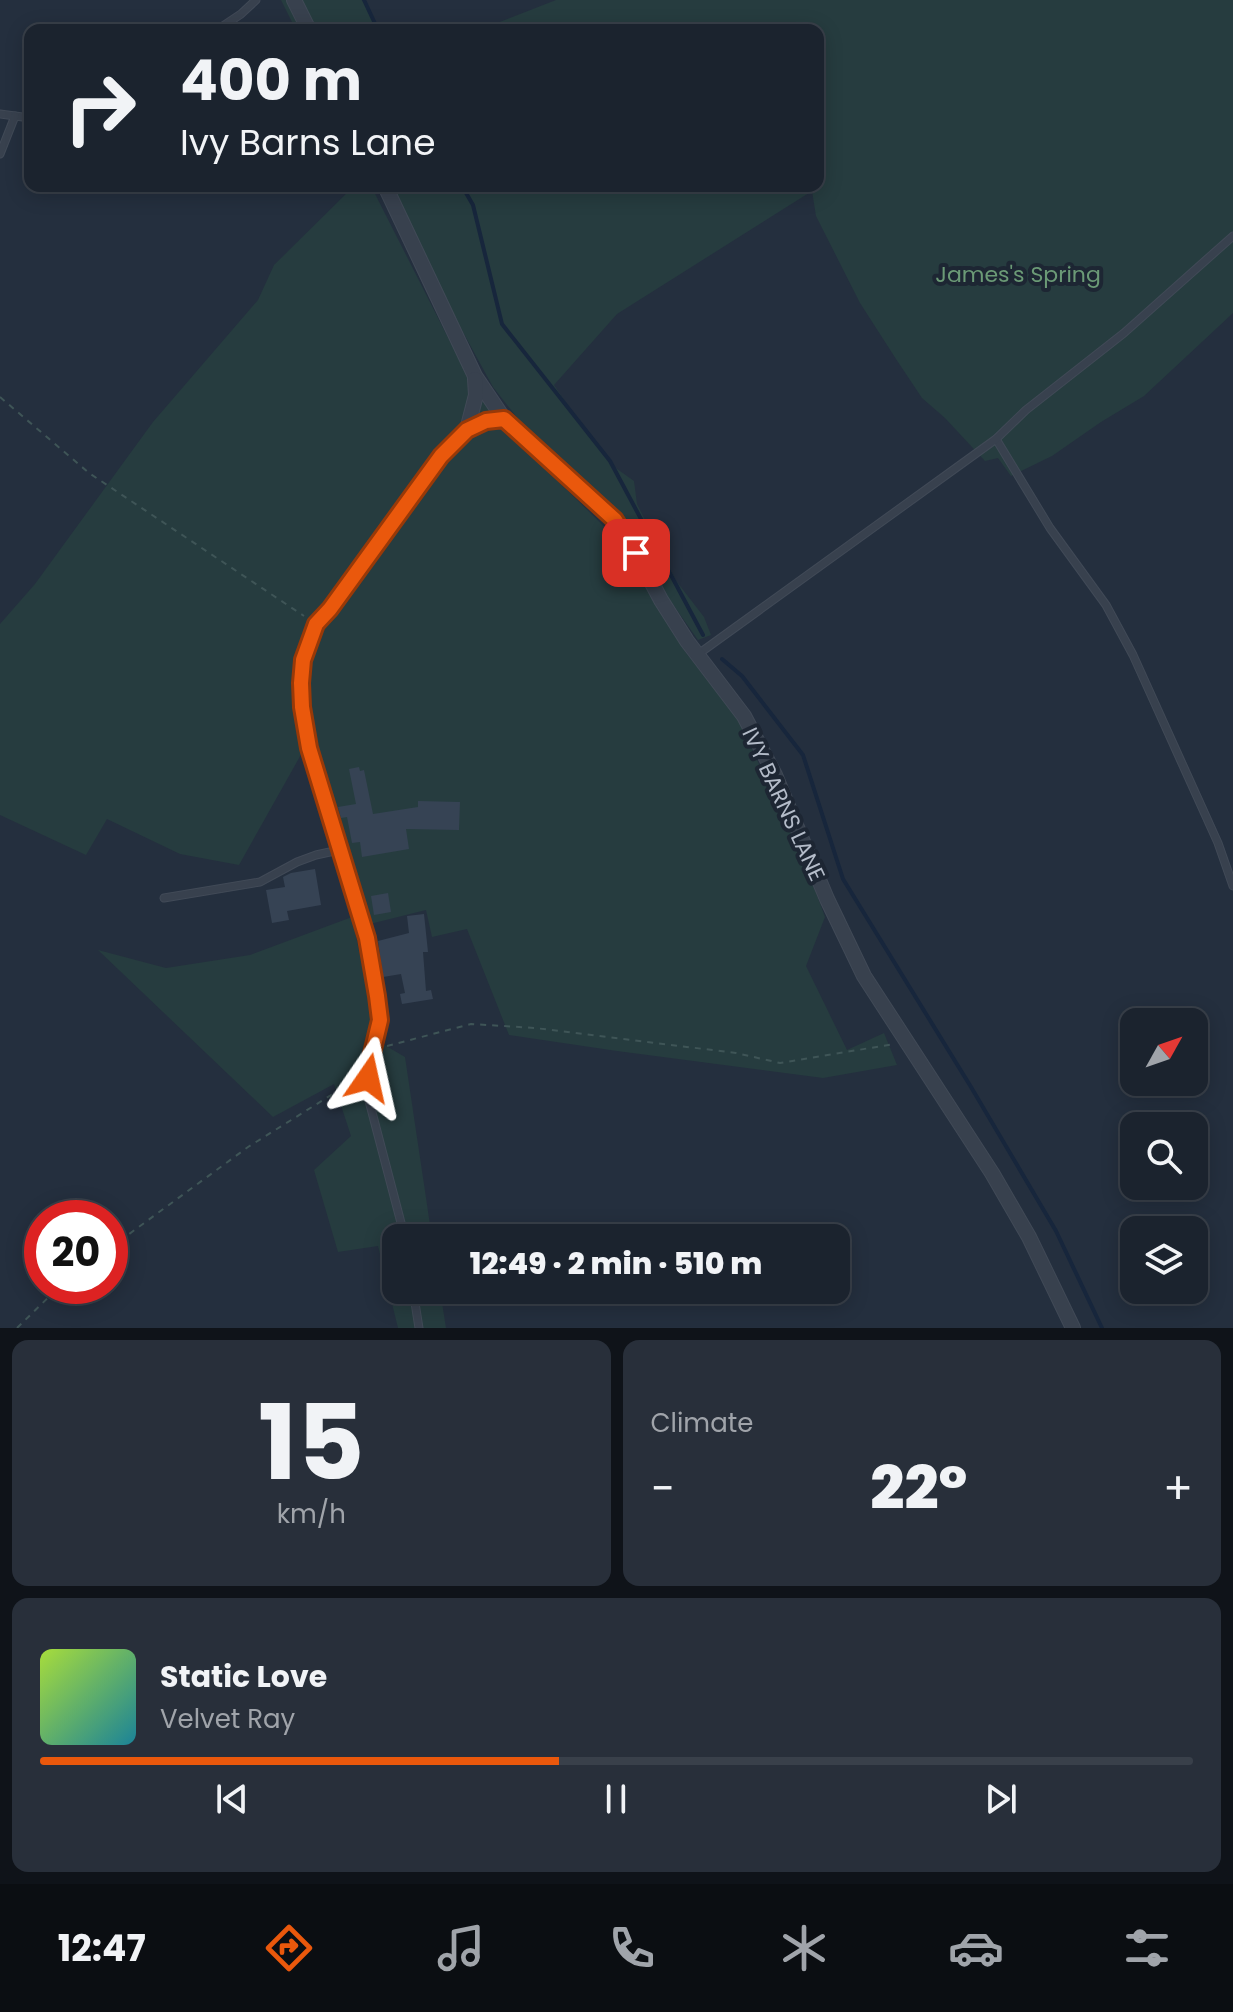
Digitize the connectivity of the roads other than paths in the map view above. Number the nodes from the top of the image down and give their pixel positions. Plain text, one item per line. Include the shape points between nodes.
1 (256, 0) edge
2 (294, 0) edge
3 (226, 24) edge
4 (306, 24) edge
5 (0, 114) edge
6 (15, 116) junction
7 (24, 117) edge
8 (0, 154) edge
9 (388, 192) edge
10 (1233, 236) edge
11 (475, 376) junction
12 (504, 419) junction
13 (467, 430) junction
14 (996, 439) junction
15 (697, 655) junction
16 (339, 850) junction
17 (1233, 886) edge
18 (164, 898) dead end
19 (374, 1048) joint
20 (401, 1224) edge
21 (415, 1304) edge
22 (419, 1328) edge
23 (1073, 1328) edge

1 - 3 lane
2 - 4 street
5 - 6 lane
6 - 7 lane
6 - 8 lane
9 - 11 street, IVY BARNS LANE
10 - 14 lane
11 - 12 street, IVY BARNS LANE
11 - 13 street
12 - 13 street
12 - 15 street, IVY BARNS LANE via 615,520
13 - 16 street via 441,456 316,624 303,660 302,707 309,748
14 - 15 lane
14 - 17 lane via 1133,655
15 - 23 street, IVY BARNS LANE via 744,716 864,976 992,1173
16 - 18 lane via 297,862 260,882
16 - 19 street via 367,938 380,1020
19 - 20 lane via 368,1097
21 - 22 lane

